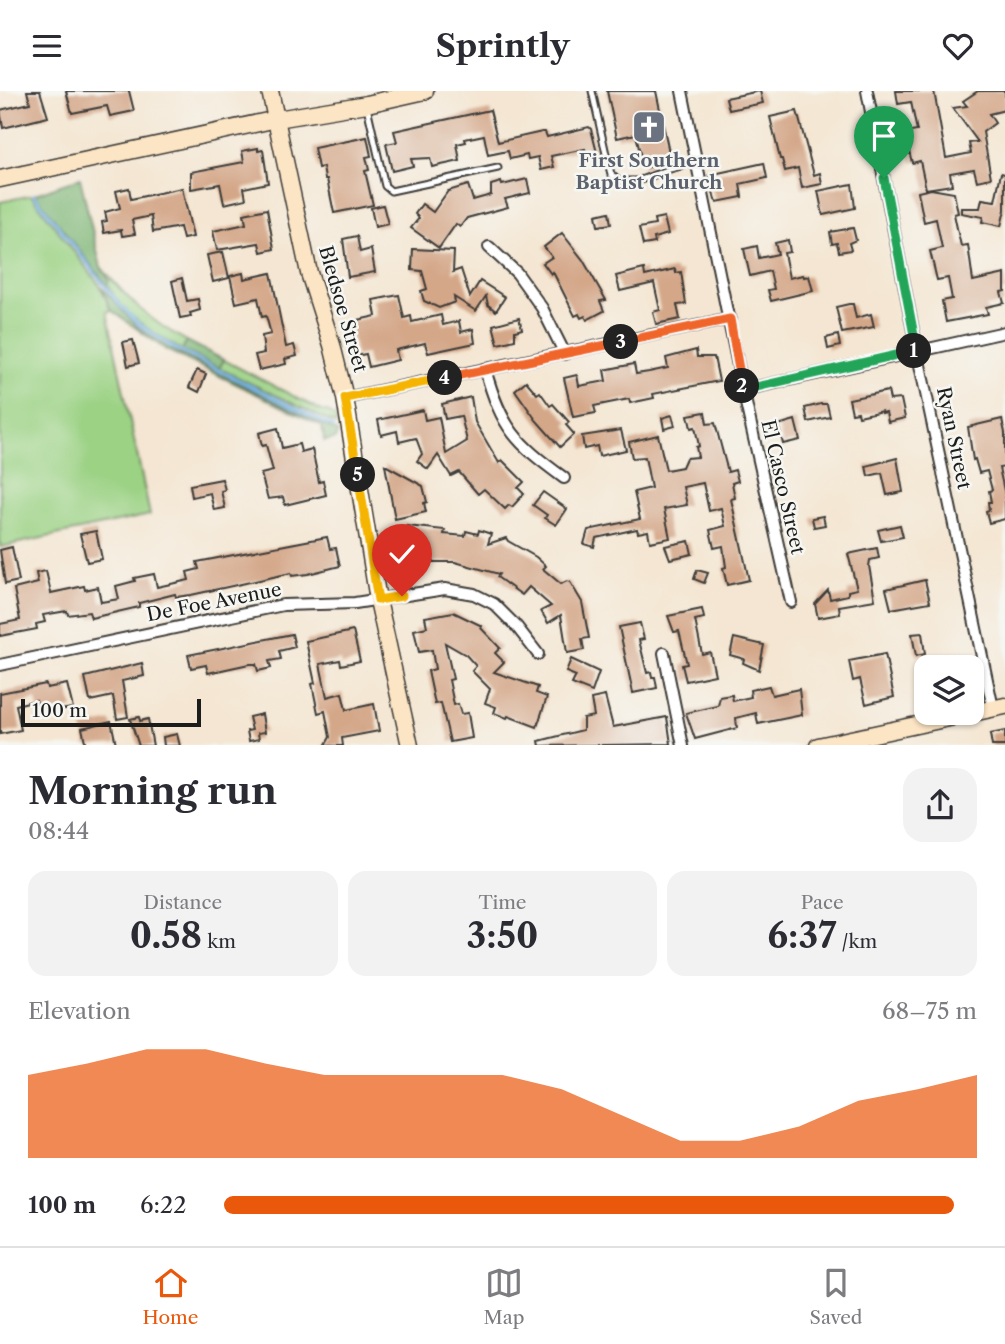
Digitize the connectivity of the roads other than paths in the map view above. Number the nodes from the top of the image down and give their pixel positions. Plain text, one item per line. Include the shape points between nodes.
1 (270, 91) edge
2 (425, 91) edge
3 (592, 91) edge
4 (682, 91) edge
5 (867, 91) edge
6 (367, 104) junction
7 (277, 119) junction
8 (697, 162) junction
9 (498, 168) dead end
10 (0, 179) edge
11 (489, 247) dead end
12 (730, 319) junction
13 (1005, 332) edge
14 (917, 351) junction
15 (565, 354) junction
16 (485, 369) junction
17 (743, 390) junction
18 (345, 398) junction
19 (564, 478) dead end
20 (378, 600) junction
21 (791, 602) dead end
22 (664, 653) dead end
23 (538, 654) dead end
24 (0, 665) edge
25 (999, 707) edge
26 (410, 745) edge
27 (683, 745) edge
28 (818, 745) edge

1 - 7 street, Bledsoe Street
2 - 6 street
3 - 8 lane via 614,179 629,183
4 - 8 street, El Casco Street
5 - 14 street, Ryan Street
6 - 7 street
6 - 9 lane via 385,186 391,191
7 - 10 street
7 - 18 street, Bledsoe Street via 309,273
8 - 12 street, El Casco Street
11 - 15 street via 523,281
12 - 15 street
12 - 17 street, El Casco Street
13 - 14 street
14 - 17 street
14 - 25 street, Ryan Street
15 - 16 street
16 - 18 street
16 - 19 street via 495,405 514,438
17 - 21 street, El Casco Street
18 - 20 street, Bledsoe Street
20 - 23 street, De Foe Avenue via 445,589 474,594 494,604
20 - 24 street, De Foe Avenue via 283,604
20 - 26 street, Bledsoe Street
22 - 27 street
25 - 28 street

